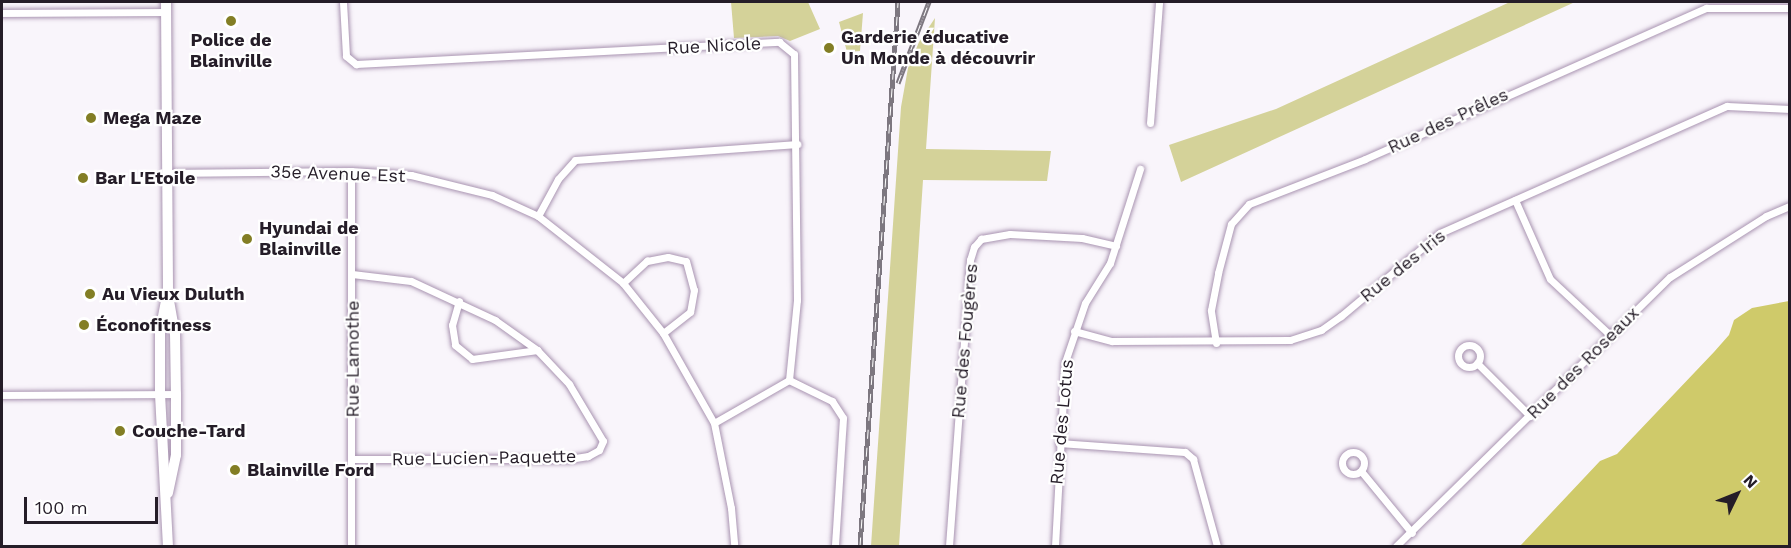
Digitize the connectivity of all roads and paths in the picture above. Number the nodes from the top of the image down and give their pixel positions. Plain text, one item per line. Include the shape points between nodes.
1 (343, 2) edge
2 (1159, 2) edge
3 (166, 7) edge
4 (1790, 8) edge
5 (2, 13) edge
6 (1790, 109) edge
7 (1150, 123) dead end
8 (797, 144) junction
9 (1140, 169) dead end
10 (351, 171) junction
11 (167, 172) junction
12 (1515, 200) junction
13 (1790, 206) edge
14 (538, 216) junction
15 (1116, 246) junction
16 (352, 274) junction
17 (623, 283) junction
18 (168, 295) junction
19 (459, 301) junction
20 (1074, 331) junction
21 (663, 333) junction
22 (1609, 334) junction
23 (1216, 344) junction
24 (537, 350) junction
25 (1477, 363) dead end
26 (789, 380) junction
27 (160, 394) junction
28 (176, 394) junction
29 (2, 395) edge
30 (1530, 416) junction
31 (714, 423) junction
32 (1059, 443) junction
33 (353, 459) junction
34 (1361, 471) dead end
35 (168, 493) junction
36 (1412, 533) junction
37 (168, 546) edge
38 (351, 546) edge
39 (734, 546) edge
40 (835, 546) edge
41 (949, 546) edge
42 (1055, 546) edge
43 (1217, 546) edge
44 (1396, 546) edge

1 - 8 street, Rue Nicole via 343,45 346,56 356,64 779,42 794,54
2 - 7 street
3 - 5 street
3 - 11 main road
4 - 23 street, Rue des Prêles via 1706,8 1365,159 1249,204 1231,224 1218,273 1211,310
6 - 12 street, Rue des Iris via 1726,106
8 - 14 street via 575,160 558,179
8 - 26 street, Rue Nicole via 797,300
9 - 15 street, Rue des Lotus
10 - 11 street, 35e Avenue Est
10 - 14 street, 35e Avenue Est via 452,183 492,195
10 - 16 street, Rue Lamothe
11 - 18 main road
12 - 22 street via 1550,279
12 - 23 street, Rue des Iris via 1440,233 1321,330 1290,340
13 - 22 street, Rue des Roseaux via 1766,216 1670,277
14 - 17 street, 35e Avenue Est
15 - 20 street, Rue des Lotus
15 - 41 street, Rue des Fougères via 1082,238 1010,234 981,238 974,247 969,260
16 - 19 street, Rue Lucien-Paquette via 411,280
16 - 33 street, Rue Lamothe
17 - 21 street, 35e Avenue Est
17 - 21 street via 647,261 668,257 686,261 694,290 690,312
18 - 27 main road via 160,332
18 - 28 main road via 175,333
19 - 24 street, Rue Lucien-Paquette via 495,320
19 - 24 street via 452,325 455,345 472,359
20 - 23 street, Rue des Iris via 1112,341
20 - 32 street, Rue des Lotus via 1065,362
21 - 31 street, 35e Avenue Est
22 - 30 street, Rue des Roseaux
24 - 33 street, Rue Lucien-Paquette via 568,384 592,421 603,441 600,450 569,459
25 - 30 street
26 - 31 street
26 - 40 street via 832,401 843,418
27 - 28 street
27 - 29 street
27 - 35 main road via 161,455
28 - 35 main road via 176,455
30 - 36 street, Rue des Roseaux
31 - 39 street, 35e Avenue Est via 731,508
32 - 42 street, Rue des Lotus
32 - 43 street via 1185,452 1193,459
33 - 38 street, Rue Lamothe
34 - 36 street
35 - 37 main road
36 - 44 street, Rue des Roseaux

